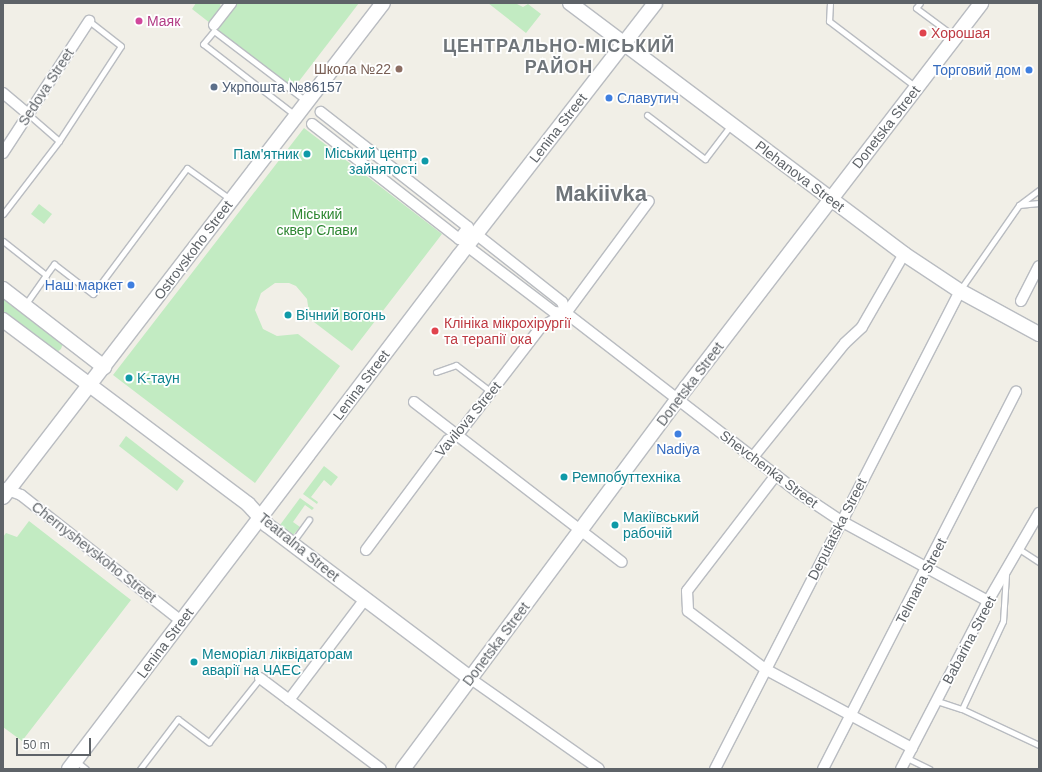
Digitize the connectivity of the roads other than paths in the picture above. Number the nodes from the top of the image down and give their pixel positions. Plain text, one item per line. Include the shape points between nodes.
1 (231, 3) edge
2 (383, 3) edge
3 (570, 3) edge
4 (655, 3) edge
5 (830, 3) edge
6 (920, 3) edge
7 (981, 3) edge
8 (89, 22) joint
9 (214, 25) dead end
10 (955, 37) junction
11 (624, 42) junction
12 (916, 87) junction
13 (3, 93) edge
14 (306, 101) junction
15 (320, 112) dead end
16 (28, 114) junction
17 (295, 115) junction
18 (647, 115) dead end
19 (312, 124) dead end
20 (732, 124) junction
21 (58, 141) junction
22 (3, 153) edge
23 (1039, 190) edge
24 (830, 199) junction
25 (231, 200) junction
26 (648, 201) dead end
27 (1039, 203) edge
28 (1019, 205) junction
29 (3, 214) edge
30 (476, 234) junction
31 (3, 241) edge
32 (467, 246) junction
33 (904, 254) junction
34 (1038, 273) edge
35 (46, 275) junction
36 (3, 289) edge
37 (960, 291) junction
38 (1021, 301) dead end
39 (24, 305) junction
40 (566, 313) junction
41 (3, 320) edge
42 (1039, 334) edge
43 (104, 367) junction
44 (436, 372) dead end
45 (90, 386) junction
46 (492, 392) junction
47 (1016, 392) dead end
48 (678, 399) junction
49 (414, 402) dead end
50 (457, 436) junction
51 (753, 457) junction
52 (776, 475) junction
53 (5, 492) edge
54 (1039, 513) edge
55 (260, 517) junction
56 (309, 520) dead end
57 (841, 521) junction
58 (581, 530) junction
59 (291, 543) junction
60 (1019, 549) junction
61 (366, 550) dead end
62 (622, 562) dead end
63 (1039, 562) edge
64 (928, 569) junction
65 (1006, 574) junction
66 (365, 599) junction
67 (988, 601) junction
68 (182, 621) junction
69 (764, 669) junction
70 (260, 678) joint
71 (471, 679) junction
72 (289, 700) junction
73 (937, 701) junction
74 (962, 708) junction
75 (851, 715) junction
76 (1039, 745) edge
77 (912, 748) junction
78 (907, 758) junction
79 (77, 766) edge
80 (140, 769) edge
81 (381, 769) edge
82 (403, 769) edge
83 (599, 769) edge
84 (715, 769) edge
85 (823, 769) edge
86 (901, 769) edge
87 (930, 769) edge

1 - 9 street
2 - 14 street, Ostrovskoho Street
3 - 11 street, Plehanova Street
4 - 11 street, Lenina Street
5 - 12 lane via 829,21
6 - 10 lane via 916,8
7 - 10 street, Donetska Street
8 - 16 street, Sedova Street
8 - 21 lane via 121,46
10 - 12 street, Donetska Street
11 - 20 street, Plehanova Street
11 - 30 street, Lenina Street
12 - 24 street, Donetska Street
13 - 16 street
14 - 17 street, Ostrovskoho Street
14 - 17 lane via 214,30 203,44
15 - 19 street via 468,227 459,239
16 - 21 lane
16 - 22 street, Sedova Street
17 - 25 street, Ostrovskoho Street
18 - 20 lane via 705,159
20 - 24 street, Plehanova Street
21 - 29 lane
23 - 28 lane
24 - 33 street, Plehanova Street
24 - 48 street, Donetska Street
25 - 35 lane via 188,168 93,294 54,264
25 - 43 street, Ostrovskoho Street
26 - 40 street, Vavilova Street
27 - 28 lane
28 - 37 lane
30 - 32 street, Lenina Street
30 - 40 street, Shevchenka Street via 562,302
31 - 35 lane
32 - 40 street, Shevchenka Street via 554,312
32 - 55 street, Lenina Street
33 - 37 street, Plehanova Street
33 - 51 street via 862,327 845,343
34 - 38 street
35 - 39 lane
36 - 39 street
37 - 42 street, Plehanova Street
37 - 57 street, Deputatska Street
39 - 43 street
40 - 46 street, Vavilova Street via 541,327
40 - 48 street, Shevchenka Street
41 - 45 street, Teatralna Street
43 - 45 street, Ostrovskoho Street
44 - 46 lane via 456,365
45 - 53 street, Ostrovskoho Street
45 - 55 street, Teatralna Street via 248,504
46 - 50 street, Vavilova Street
47 - 64 street, Telmana Street
48 - 51 street, Shevchenka Street
48 - 58 street, Donetska Street
49 - 50 street
50 - 58 street
50 - 61 street, Vavilova Street via 448,440
51 - 52 street, Shevchenka Street
52 - 57 street, Shevchenka Street
52 - 69 street via 687,591 688,611
53 - 68 street, Chernyshevskoho Street via 21,495
54 - 60 street, Babarina Street
55 - 59 street, Teatralna Street
55 - 68 street, Lenina Street
56 - 59 lane
57 - 64 street, Shevchenka Street
57 - 69 street, Deputatska Street
58 - 62 street
58 - 71 street, Donetska Street
59 - 66 street, Teatralna Street
60 - 63 lane
60 - 65 street, Babarina Street
64 - 67 street, Shevchenka Street
64 - 75 street, Telmana Street
65 - 67 street, Babarina Street
65 - 74 lane via 1003,621
66 - 71 street, Teatralna Street
66 - 72 street
67 - 73 street, Babarina Street
68 - 79 street, Lenina Street
69 - 75 street
69 - 84 street, Deputatska Street
70 - 72 street
70 - 80 lane via 209,742 178,719
71 - 82 street, Donetska Street
71 - 83 street, Teatralna Street
72 - 81 street
73 - 74 lane
73 - 77 street, Babarina Street
74 - 76 lane
75 - 77 street
75 - 85 street, Telmana Street
77 - 78 street, Babarina Street
78 - 86 street, Babarina Street
78 - 87 lane

